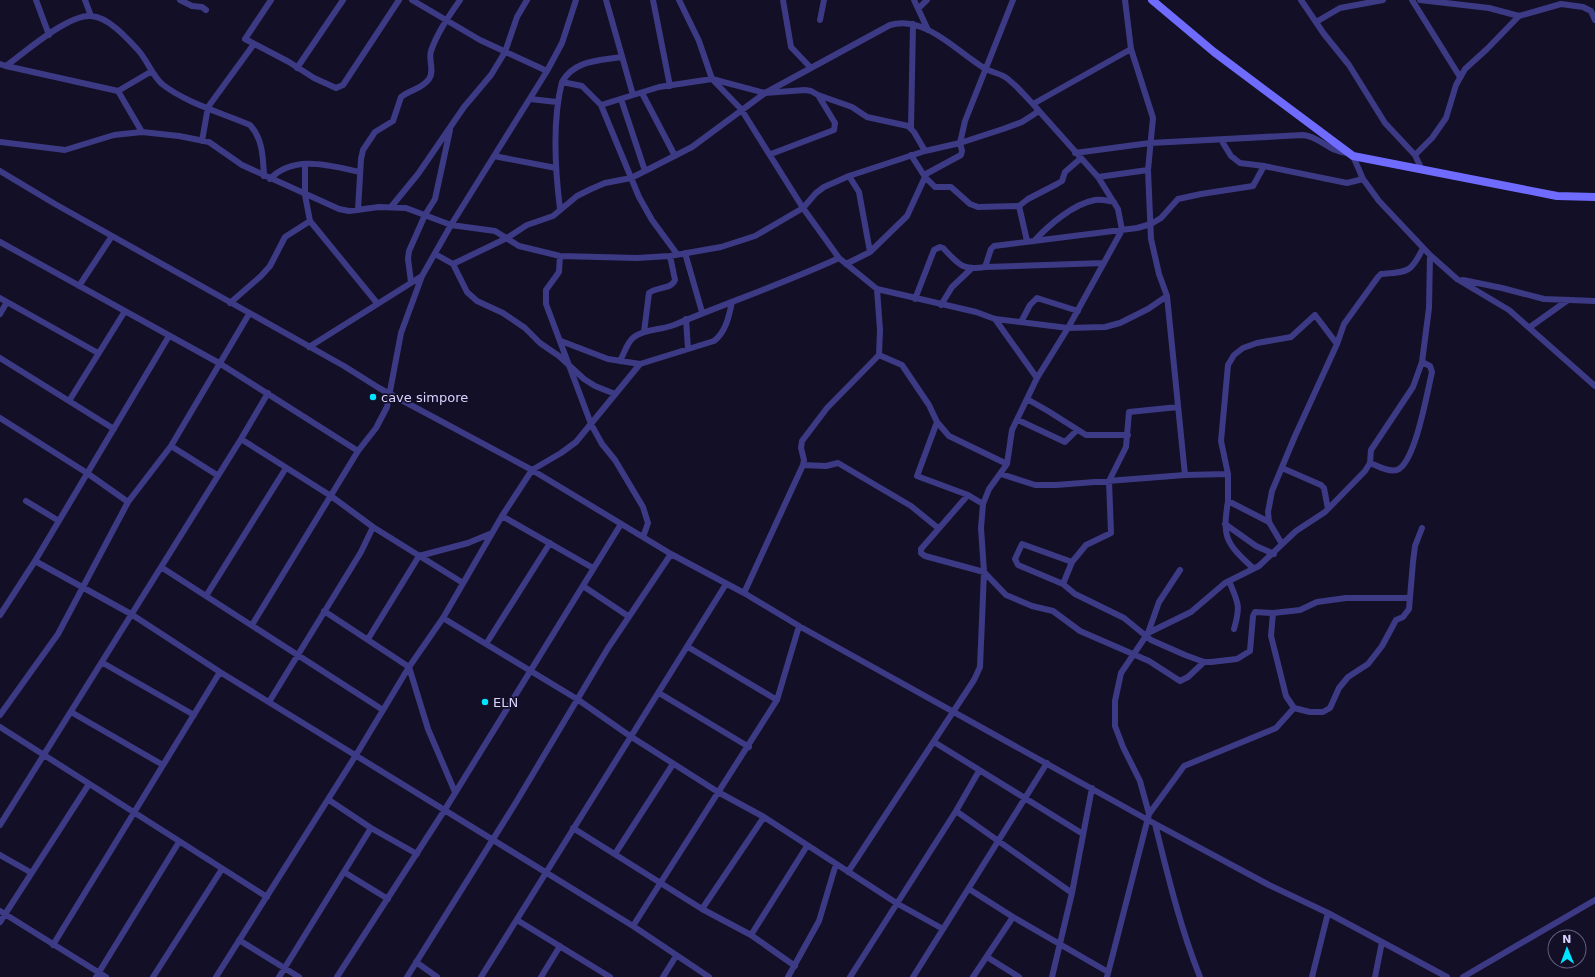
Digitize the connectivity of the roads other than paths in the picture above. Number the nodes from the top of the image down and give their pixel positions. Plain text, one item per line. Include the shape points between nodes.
1 (36, 0) edge
2 (85, 0) edge
3 (180, 0) edge
4 (271, 0) edge
5 (343, 0) edge
6 (399, 0) edge
7 (412, 0) edge
8 (460, 0) edge
9 (528, 0) edge
10 (576, 0) edge
11 (606, 0) edge
12 (653, 0) edge
13 (678, 0) edge
14 (783, 0) edge
15 (824, 0) edge
16 (914, 0) edge
17 (927, 0) edge
18 (1013, 0) edge
19 (1125, 0) edge
20 (1152, 0) edge
21 (1301, 0) edge
22 (1383, 0) edge
23 (1412, 0) edge
24 (1420, 0) edge
25 (918, 8) junction
26 (206, 10) dead end
27 (91, 16) junction
28 (1518, 16) junction
29 (820, 20) dead end
30 (1595, 20) edge
31 (446, 21) junction
32 (1316, 22) junction
33 (913, 24) junction
34 (928, 30) junction
35 (48, 35) junction
36 (254, 44) junction
37 (1131, 49) junction
38 (505, 52) junction
39 (621, 57) junction
40 (3, 65) edge
41 (810, 67) junction
42 (297, 68) junction
43 (985, 69) junction
44 (152, 71) junction
45 (547, 71) junction
46 (1460, 77) junction
47 (712, 79) junction
48 (562, 82) junction
49 (670, 86) junction
50 (118, 91) junction
51 (642, 93) junction
52 (765, 93) junction
53 (633, 95) junction
54 (818, 95) junction
55 (530, 99) junction
56 (621, 99) junction
57 (557, 102) junction
58 (1033, 104) junction
59 (600, 105) junction
60 (208, 107) junction
61 (741, 109) junction
62 (1039, 111) junction
63 (451, 126) junction
64 (911, 128) junction
65 (142, 132) junction
66 (1224, 138) junction
67 (202, 141) junction
68 (0, 142) edge
69 (960, 143) junction
70 (1150, 143) junction
71 (925, 151) junction
72 (1075, 153) junction
73 (771, 154) junction
74 (1351, 154) junction
75 (911, 155) junction
76 (1415, 155) junction
77 (494, 156) junction
78 (675, 156) junction
79 (1080, 159) junction
80 (305, 164) junction
81 (1264, 166) junction
82 (556, 168) junction
83 (1148, 170) junction
84 (1422, 170) junction
85 (0, 171) edge
86 (360, 172) junction
87 (645, 172) junction
88 (848, 176) junction
89 (924, 176) junction
90 (1098, 177) junction
91 (267, 178) junction
92 (631, 178) junction
93 (1363, 179) junction
94 (305, 195) junction
95 (1595, 198) edge
96 (1114, 202) junction
97 (1019, 206) junction
98 (391, 208) junction
99 (803, 208) junction
100 (560, 209) junction
101 (358, 210) junction
102 (425, 215) junction
103 (310, 221) junction
104 (1151, 224) junction
105 (451, 225) junction
106 (1122, 230) junction
107 (112, 236) junction
108 (507, 238) junction
109 (1034, 240) junction
110 (1027, 241) junction
111 (0, 242) edge
112 (1423, 248) junction
113 (870, 252) junction
114 (684, 253) junction
115 (435, 254) junction
116 (674, 255) junction
117 (1430, 255) junction
118 (560, 256) junction
119 (839, 258) junction
120 (1104, 262) junction
121 (453, 264) junction
122 (846, 264) junction
123 (985, 267) junction
124 (971, 269) junction
125 (422, 276) junction
126 (1457, 279) junction
127 (412, 282) junction
128 (79, 286) junction
129 (877, 289) junction
130 (1167, 296) junction
131 (0, 298) edge
132 (915, 299) junction
133 (1568, 300) junction
134 (1595, 301) edge
135 (7, 302) junction
136 (732, 302) junction
137 (230, 303) junction
138 (377, 303) junction
139 (941, 305) junction
140 (125, 311) junction
141 (1078, 311) junction
142 (702, 312) junction
143 (0, 314) edge
144 (249, 314) junction
145 (686, 319) junction
146 (995, 319) junction
147 (1021, 322) junction
148 (1530, 327) junction
149 (1068, 328) junction
150 (644, 332) junction
151 (169, 336) junction
152 (561, 341) junction
153 (1337, 344) junction
154 (309, 347) junction
155 (688, 349) junction
156 (98, 353) junction
157 (879, 355) junction
158 (0, 358) edge
159 (620, 361) junction
160 (1422, 362) junction
161 (219, 364) junction
162 (640, 364) junction
163 (569, 365) junction
164 (1037, 378) junction
165 (1595, 386) edge
166 (268, 393) junction
167 (390, 394) junction
168 (615, 394) junction
169 (1026, 399) junction
170 (69, 401) junction
171 (1178, 407) junction
172 (0, 418) edge
173 (1018, 420) junction
174 (937, 422) junction
175 (591, 424) junction
176 (114, 429) junction
177 (1077, 430) junction
178 (1128, 435) junction
179 (241, 439) junction
180 (171, 446) junction
181 (358, 451) junction
182 (1370, 463) junction
183 (1007, 464) junction
184 (803, 465) junction
185 (286, 468) junction
186 (1282, 468) junction
187 (532, 470) junction
188 (87, 473) junction
189 (1001, 474) junction
190 (1228, 474) junction
191 (217, 475) junction
192 (1185, 475) junction
193 (1109, 481) junction
194 (968, 494) junction
195 (331, 496) junction
196 (26, 501) dead end
197 (1228, 501) junction
198 (128, 502) junction
199 (983, 504) junction
200 (1328, 509) junction
201 (502, 516) junction
202 (59, 521) junction
203 (1268, 522) junction
204 (621, 524) junction
205 (1225, 524) junction
206 (373, 527) junction
207 (938, 528) junction
208 (1422, 528) dead end
209 (492, 533) junction
210 (643, 537) junction
211 (550, 543) junction
212 (1282, 544) junction
213 (671, 554) junction
214 (1274, 554) junction
215 (420, 556) junction
216 (35, 561) junction
217 (1072, 562) junction
218 (161, 567) junction
219 (593, 568) junction
220 (1253, 568) junction
221 (1180, 570) dead end
222 (984, 572) junction
223 (1229, 581) junction
224 (463, 583) junction
225 (726, 584) junction
226 (1063, 584) junction
227 (583, 586) junction
228 (82, 588) junction
229 (744, 593) junction
230 (206, 596) junction
231 (1409, 598) junction
232 (324, 611) junction
233 (1274, 613) junction
234 (130, 614) junction
235 (0, 615) edge
236 (628, 616) junction
237 (443, 618) junction
238 (252, 625) junction
239 (799, 626) junction
240 (1234, 629) dead end
241 (1147, 634) junction
242 (368, 639) junction
243 (486, 644) junction
244 (688, 648) junction
245 (1134, 654) junction
246 (297, 655) junction
247 (102, 662) junction
248 (1204, 662) junction
249 (409, 666) junction
250 (530, 671) junction
251 (220, 672) junction
252 (659, 693) junction
253 (577, 699) junction
254 (777, 700) junction
255 (269, 702) junction
256 (1294, 708) junction
257 (382, 710) junction
258 (953, 711) junction
259 (71, 712) junction
260 (0, 715) edge
261 (194, 715) junction
262 (0, 727) edge
263 (630, 736) junction
264 (934, 742) junction
265 (749, 747) junction
266 (43, 754) junction
267 (356, 756) junction
268 (1046, 763) junction
269 (673, 764) junction
270 (163, 765) junction
271 (979, 771) junction
272 (89, 784) junction
273 (1092, 788) junction
274 (454, 792) junction
275 (718, 792) junction
276 (328, 800) junction
277 (1025, 800) junction
278 (444, 811) junction
279 (956, 811) junction
280 (134, 813) junction
281 (764, 817) junction
282 (1149, 817) junction
283 (1155, 824) junction
284 (0, 825) edge
285 (371, 828) junction
286 (573, 828) junction
287 (1083, 834) junction
288 (492, 839) junction
289 (1000, 840) junction
290 (179, 842) junction
291 (807, 846) junction
292 (417, 854) junction
293 (615, 854) junction
294 (0, 856) edge
295 (836, 864) junction
296 (222, 869) junction
297 (30, 872) junction
298 (344, 872) junction
299 (848, 872) junction
300 (545, 874) junction
301 (660, 883) junction
302 (969, 889) junction
303 (1072, 893) junction
304 (267, 897) junction
305 (388, 899) junction
306 (1595, 900) edge
307 (898, 904) junction
308 (702, 909) junction
309 (2, 913) edge
310 (1328, 913) junction
311 (1013, 917) junction
312 (517, 920) junction
313 (0, 922) edge
314 (633, 926) junction
315 (943, 929) junction
316 (751, 935) junction
317 (239, 940) junction
318 (1382, 942) junction
319 (1060, 943) junction
320 (53, 945) junction
321 (560, 946) junction
322 (676, 956) junction
323 (987, 957) junction
324 (416, 962) junction
325 (795, 966) junction
326 (284, 968) junction
327 (97, 975) edge
328 (1107, 975) edge
329 (1436, 975) edge
330 (606, 976) edge
331 (916, 976) edge
332 (106, 977) edge
333 (153, 977) edge
334 (216, 977) edge
335 (279, 977) edge
336 (299, 977) edge
337 (337, 977) edge
338 (407, 977) edge
339 (437, 977) edge
340 (481, 977) edge
341 (541, 977) edge
342 (663, 977) edge
343 (709, 977) edge
344 (788, 977) edge
345 (850, 977) edge
346 (972, 977) edge
347 (1019, 977) edge
348 (1052, 977) edge
349 (1200, 977) edge
350 (1312, 977) edge
351 (1375, 977) edge
352 (1447, 977) edge
353 (1463, 977) edge

1 - 35 street
2 - 27 street
3 - 26 street
4 - 36 street via 245,39
5 - 42 street
6 - 42 street via 343,85 331,87
7 - 31 street
8 - 31 street
9 - 38 street via 516,21
10 - 45 street via 562,43
11 - 39 street
12 - 49 street
13 - 47 street via 699,41
14 - 41 street via 792,47
15 - 29 street
16 - 25 street
17 - 25 street
18 - 43 street
19 - 37 street
20 - 74 street via 1214,52
21 - 32 street
22 - 32 street via 1340,8
23 - 46 street
24 - 28 street via 1489,8
25 - 34 street
27 - 35 street via 72,20
27 - 44 street via 104,20 131,43
28 - 30 street via 1561,4 1583,7 1591,11
28 - 46 street via 1464,69
31 - 38 street
31 - 86 street via 430,52 429,79 418,89 401,97 393,121 375,132 363,150
32 - 76 street via 1343,56 1385,123
33 - 34 street
33 - 41 street via 900,22 890,25
33 - 64 street
34 - 43 street
35 - 40 street
36 - 42 street
36 - 60 street
37 - 58 street
37 - 70 street via 1153,118
38 - 45 street
38 - 63 street via 491,75
39 - 48 street via 580,65 567,72
39 - 53 street
40 - 50 street
41 - 52 street
43 - 58 street via 1004,75
43 - 69 street via 965,121
44 - 50 street
44 - 60 street via 177,94
45 - 55 street
46 - 76 street via 1446,118 1432,138
47 - 49 street
47 - 52 street
47 - 61 street
48 - 57 street
48 - 59 street via 582,86
49 - 51 street
50 - 65 street
51 - 53 street
51 - 78 street
52 - 54 street via 805,90
52 - 61 street
53 - 56 street
54 - 64 street via 852,107 868,117 896,122
54 - 73 street via 835,123 834,130
55 - 57 street
55 - 77 street
56 - 59 street
56 - 87 street
57 - 82 street
58 - 62 street
59 - 92 street
60 - 67 street
60 - 91 street via 250,125 257,132
61 - 73 street
61 - 78 street via 692,148
62 - 69 street via 1022,122
62 - 72 street
63 - 98 street
63 - 102 street via 435,199
64 - 71 street
65 - 67 street
65 - 68 street via 114,135 65,150
66 - 70 street
66 - 74 street via 1309,135 1339,152
66 - 81 street via 1223,144 1231,156 1240,163
67 - 91 street via 209,142 242,165
69 - 71 street
69 - 89 street via 962,151 959,158
70 - 72 street
70 - 83 street
71 - 75 street
72 - 79 street
73 - 99 street
74 - 84 street
74 - 93 street
75 - 88 street
75 - 89 street
76 - 84 street
77 - 82 street
77 - 105 street
78 - 87 street
79 - 90 street
79 - 97 street via 1065,172 1062,181
80 - 86 street via 320,164
80 - 91 street via 284,169
80 - 94 street
81 - 93 street via 1347,183
81 - 104 street via 1253,186 1178,199 1161,218
82 - 100 street
83 - 90 street
83 - 104 street
84 - 95 street via 1557,196
85 - 107 street
86 - 101 street
87 - 92 street
88 - 99 street via 816,193
88 - 113 street via 859,192
89 - 97 street via 935,187 951,187 974,205
89 - 113 street via 907,216
90 - 96 street
91 - 94 street
92 - 100 street via 605,183 591,189
92 - 116 street via 652,220
93 - 112 street
94 - 101 street via 338,209
94 - 103 street
96 - 106 street via 1120,215
96 - 109 street via 1094,200 1079,206
97 - 110 street
98 - 101 street via 369,207
98 - 102 street via 406,208
99 - 114 street via 755,236 721,247
99 - 119 street
100 - 108 street via 553,216 527,225
102 - 105 street
102 - 127 street via 408,251
103 - 137 street via 285,237 270,266
103 - 138 street
104 - 106 street
104 - 130 street via 1159,274
105 - 108 street via 485,229
105 - 115 street
106 - 109 street
106 - 120 street
107 - 128 street
107 - 137 street
108 - 118 street via 524,248
108 - 121 street
109 - 110 street
110 - 123 street via 994,246
111 - 128 street
112 - 117 street
112 - 153 street via 1413,268 1408,271 1381,274 1378,277 1344,324
113 - 122 street
114 - 116 street
114 - 142 street
115 - 121 street
115 - 125 street
116 - 118 street via 638,258
116 - 150 street via 675,280 671,286 649,293
117 - 126 street
117 - 160 street via 1429,308
118 - 152 street via 558,272 545,296
119 - 122 street
119 - 136 street via 789,281
120 - 123 street
120 - 141 street
121 - 163 street via 466,292 472,298 494,308 525,328
122 - 129 street
123 - 124 street
124 - 132 street via 960,265 943,248 937,248
124 - 139 street via 952,288
125 - 127 street
125 - 167 street via 401,333
126 - 133 street via 1544,299
126 - 148 street via 1509,310
127 - 138 street
128 - 140 street
129 - 132 street
129 - 157 street
130 - 149 street via 1120,323 1105,327
130 - 171 street
131 - 135 street
132 - 139 street
133 - 134 street
133 - 148 street
135 - 143 street
135 - 156 street
136 - 142 street
136 - 155 street via 728,321 718,338
137 - 144 street
138 - 154 street
139 - 146 street via 976,312
140 - 151 street
140 - 156 street
141 - 147 street via 1037,298
141 - 149 street
142 - 145 street
144 - 154 street
144 - 161 street
145 - 150 street via 666,328
145 - 155 street
146 - 147 street
146 - 164 street
147 - 149 street
148 - 165 street
149 - 164 street
150 - 159 street via 632,338
151 - 161 street
151 - 176 street
152 - 159 street
152 - 163 street
153 - 186 street
153 - 190 street via 1315,315 1291,336 1243,348 1230,360 1220,441
154 - 167 street
155 - 162 street
156 - 170 street
157 - 174 street via 902,364
157 - 184 street via 827,408 802,441
158 - 170 street
159 - 162 street
160 - 182 street via 1413,387 1371,450
160 - 182 street via 1430,366 1432,372 1418,435 1404,464 1400,469 1391,471
161 - 166 street
161 - 180 street
162 - 168 street
163 - 168 street via 595,386
163 - 175 street
164 - 169 street
166 - 179 street
166 - 181 street
167 - 181 street via 387,408 376,428
167 - 187 street
168 - 175 street
169 - 173 street
169 - 177 street
170 - 176 street
171 - 178 street via 1130,411
171 - 192 street
172 - 188 street
173 - 177 street via 1065,442
173 - 183 street via 1012,430
174 - 183 street via 949,436
174 - 194 street via 917,476
175 - 187 street via 576,442
175 - 210 street via 643,507 648,523
176 - 188 street
177 - 178 street via 1086,435
178 - 193 street via 1126,448
179 - 185 street
179 - 191 street
180 - 191 street
180 - 198 street
181 - 195 street
182 - 200 street via 1356,482
183 - 189 street
184 - 207 street via 826,466 838,463 911,506
184 - 229 street
185 - 195 street
185 - 230 street
186 - 200 street via 1321,485 1324,488
186 - 203 street via 1272,491
187 - 201 street
187 - 204 street
188 - 198 street
188 - 202 street
189 - 193 street via 1035,485 1056,486
189 - 199 street via 989,489
190 - 192 street
190 - 197 street
191 - 218 street
192 - 193 street
193 - 217 street via 1111,533 1086,545
194 - 199 street
194 - 207 street
195 - 206 street
195 - 238 street
196 - 202 street
197 - 203 street
197 - 205 street
198 - 228 street
199 - 222 street via 981,528
200 - 212 street
201 - 209 street
201 - 211 street
202 - 216 street
203 - 212 street
204 - 210 street
204 - 219 street
205 - 214 street via 1256,546
205 - 220 street via 1226,538 1235,552
206 - 215 street
206 - 232 street via 361,552
207 - 222 street via 922,546 921,553 956,566
208 - 231 street via 1415,546
209 - 215 street via 462,545
209 - 224 street
210 - 213 street
211 - 219 street
211 - 243 street
212 - 214 street
213 - 225 street
213 - 236 street
214 - 220 street
215 - 224 street
215 - 242 street
216 - 228 street
216 - 235 street
217 - 226 street
217 - 226 street via 1022,544 1015,559 1018,565
218 - 230 street
218 - 234 street
219 - 227 street
220 - 223 street
221 - 241 street via 1159,602
222 - 245 street via 1006,595 1032,606 1053,611 1080,631
222 - 258 street via 980,667
223 - 240 street via 1239,603
223 - 241 street via 1191,612
224 - 237 street
225 - 229 street
225 - 244 street
226 - 241 street via 1075,594 1124,618
227 - 236 street
227 - 250 street
228 - 234 street
228 - 260 street via 47,651
229 - 239 street
230 - 238 street
231 - 233 street via 1346,598 1317,602 1300,610
231 - 256 street via 1410,609 1396,620 1382,646 1368,664 1348,677 1338,688 1330,708 1323,712
232 - 242 street
232 - 246 street
233 - 248 street via 1254,614 1250,650 1245,655 1237,659
233 - 256 street via 1271,636 1286,696
234 - 247 street
234 - 251 street
236 - 253 street
237 - 243 street
237 - 249 street
238 - 246 street
239 - 254 street
239 - 258 street
241 - 245 street
241 - 248 street via 1167,648
242 - 249 street
243 - 250 street
244 - 252 street
244 - 254 street
245 - 248 street via 1180,681
245 - 282 street via 1121,673 1115,701 1115,726 1140,781
246 - 255 street
246 - 257 street
247 - 259 street
247 - 261 street
249 - 257 street
249 - 274 street via 428,729
250 - 253 street
250 - 274 street
251 - 255 street
251 - 261 street
252 - 263 street
252 - 265 street
253 - 263 street
253 - 288 street
254 - 265 street
255 - 267 street
256 - 282 street via 1276,728 1184,766
257 - 267 street
258 - 264 street
258 - 268 street
259 - 266 street
259 - 270 street
261 - 270 street
262 - 266 street
263 - 269 street
263 - 286 street
264 - 271 street
264 - 299 street
265 - 275 street
266 - 272 street
266 - 284 street
267 - 276 street
267 - 278 street
268 - 273 street
268 - 277 street
269 - 275 street
269 - 293 street
270 - 280 street
271 - 277 street
271 - 279 street
272 - 280 street
272 - 297 street
273 - 282 street
273 - 287 street
274 - 278 street
275 - 281 street
275 - 301 street
276 - 285 street
276 - 304 street
277 - 287 street
277 - 289 street
278 - 288 street
278 - 292 street
279 - 289 street
279 - 307 street
280 - 290 street
280 - 320 street
281 - 291 street
281 - 308 street
282 - 283 street
282 - 328 street
283 - 310 street via 1269,885
283 - 349 street via 1174,901
285 - 292 street
285 - 298 street
286 - 293 street
286 - 300 street
287 - 303 street
288 - 300 street
288 - 324 street
289 - 302 street
289 - 303 street
290 - 296 street
290 - 327 street
291 - 295 street
291 - 316 street
292 - 305 street
293 - 301 street
294 - 297 street
295 - 299 street
295 - 325 street via 819,921
296 - 304 street
296 - 333 street
297 - 309 street
298 - 305 street
298 - 326 street
299 - 307 street
300 - 312 street
300 - 314 street
301 - 308 street
301 - 314 street
302 - 311 street
302 - 315 street
303 - 319 street
304 - 317 street
305 - 337 street
306 - 353 street
307 - 315 street
307 - 345 street
308 - 316 street
309 - 313 street
309 - 320 street
310 - 318 street
310 - 350 street
311 - 319 street
311 - 323 street
312 - 321 street
312 - 340 street
314 - 322 street
315 - 331 street
316 - 325 street
317 - 326 street
317 - 334 street
318 - 329 street
318 - 351 street
319 - 328 street
319 - 348 street
320 - 327 street
321 - 330 street
321 - 341 street
322 - 342 street
322 - 343 street
323 - 346 street
323 - 347 street
324 - 338 street
324 - 339 street
325 - 344 street
326 - 335 street
326 - 336 street
327 - 332 street
329 - 352 street

